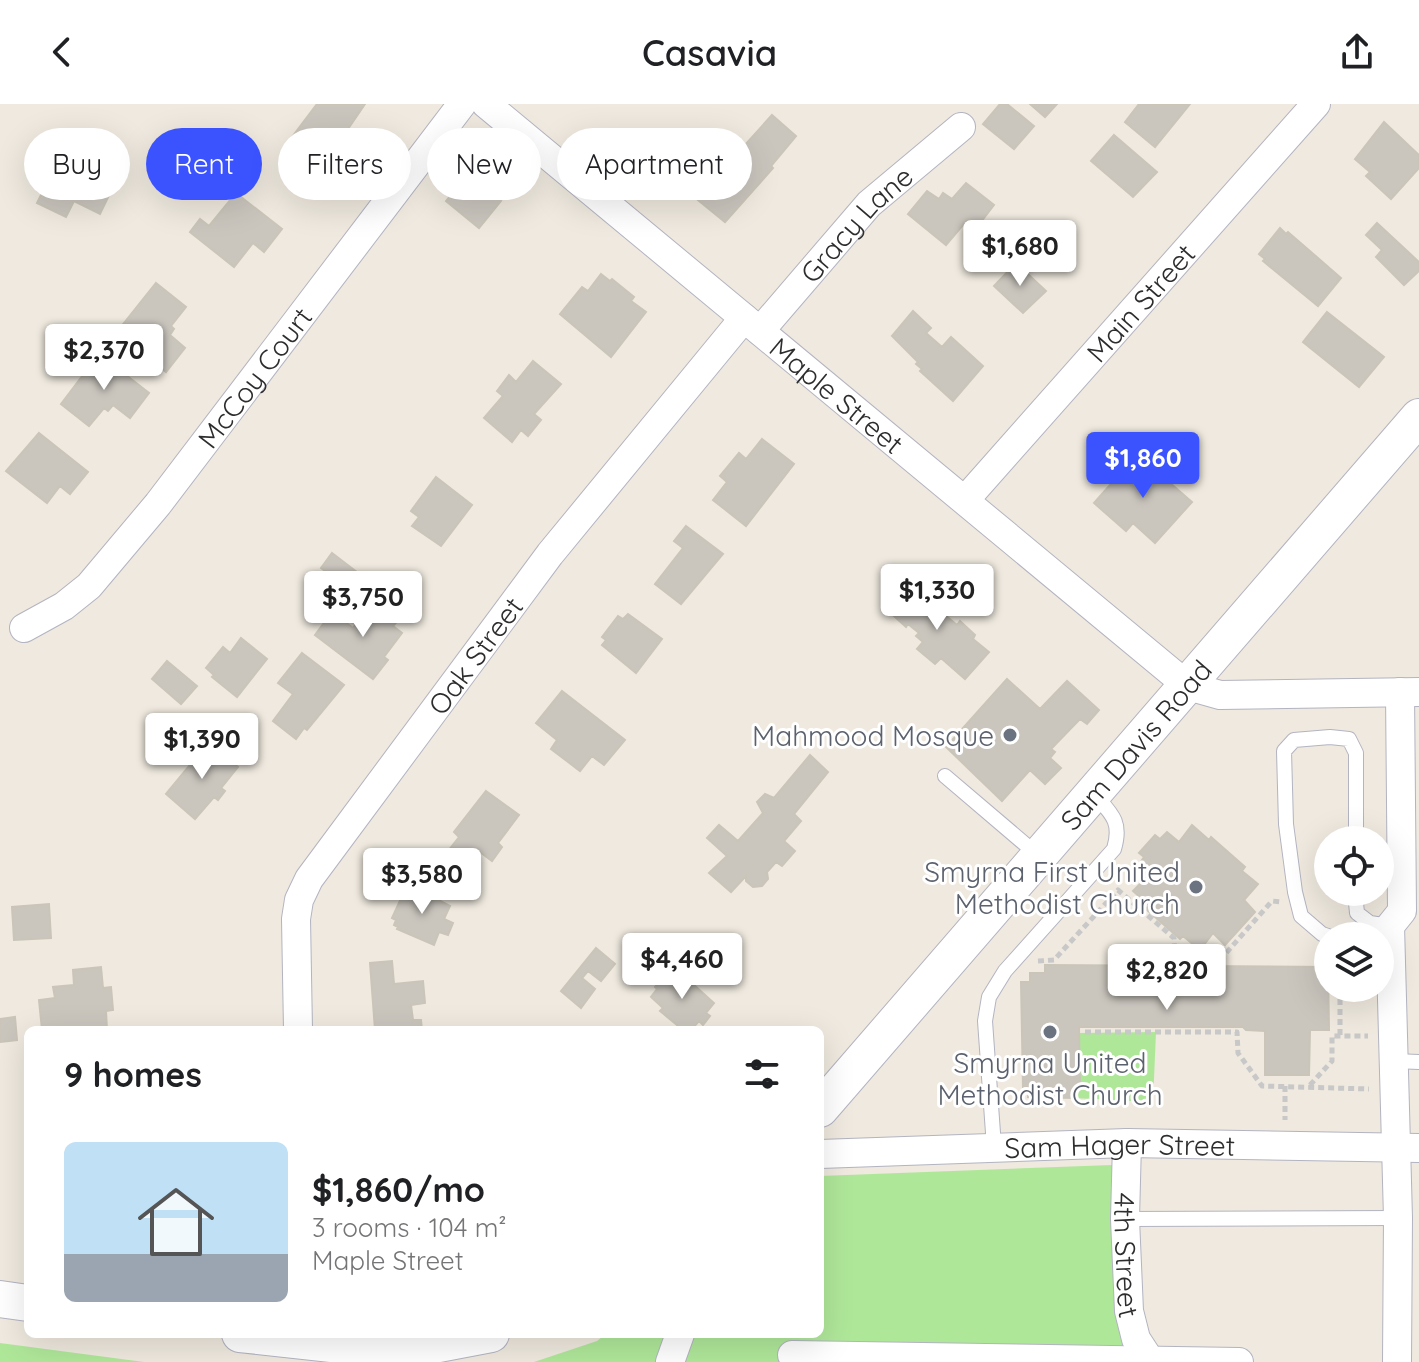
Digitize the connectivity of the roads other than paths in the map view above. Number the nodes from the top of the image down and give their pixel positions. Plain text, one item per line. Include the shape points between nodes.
1 (462, 104) edge
2 (486, 104) edge
3 (1316, 104) edge
4 (961, 127) dead end
5 (752, 325) junction
6 (1419, 417) edge
7 (965, 500) junction
8 (24, 628) dead end
9 (1188, 686) junction
10 (1410, 692) edge
11 (945, 776) dead end
12 (1094, 794) junction
13 (1356, 826) edge
14 (1039, 856) junction
15 (1356, 906) edge
16 (1314, 926) edge
17 (1396, 929) edge
18 (298, 1026) edge
19 (1402, 1053) edge
20 (824, 1104) edge
21 (1127, 1143) junction
22 (994, 1147) junction
23 (1408, 1148) edge
24 (824, 1154) edge
25 (1398, 1218) junction
26 (1125, 1219) junction
27 (0, 1299) edge
28 (24, 1302) edge
29 (276, 1338) edge
30 (470, 1338) edge
31 (679, 1338) edge
32 (792, 1355) dead end
33 (1151, 1361) edge
34 (670, 1362) edge
35 (1239, 1362) edge
36 (1397, 1362) edge

1 - 8 street, McCoy Court via 89,586
2 - 5 street, Maple Street
3 - 7 street, Main Street
4 - 5 street, Gracy Lane via 869,204
5 - 7 street, Maple Street
5 - 18 street, Oak Street via 550,554 309,879 296,919
6 - 9 street, Sam Davis Road
7 - 9 street, Maple Street
9 - 10 street via 1220,695
9 - 12 street, Sam Davis Road
10 - 17 street
11 - 14 lane
12 - 14 street, Sam Davis Road
12 - 22 lane via 1113,815 1119,833 1114,849 1012,963 989,997 985,1021
13 - 16 lane via 1356,753 1349,739 1294,740 1284,751 1286,824 1301,916
14 - 20 street, Sam Davis Road
15 - 17 lane via 1370,923
17 - 19 street
19 - 23 street via 1394,1090
21 - 22 street, Sam Hager Street
21 - 23 street, Sam Hager Street
21 - 26 street, 4th Street
22 - 24 street, Sam Hager Street
23 - 25 street
25 - 26 lane
25 - 36 street
26 - 33 street, 4th Street via 1129,1311 1136,1339
27 - 28 street
29 - 30 street via 418,1348
31 - 34 street
32 - 33 street
33 - 35 street

